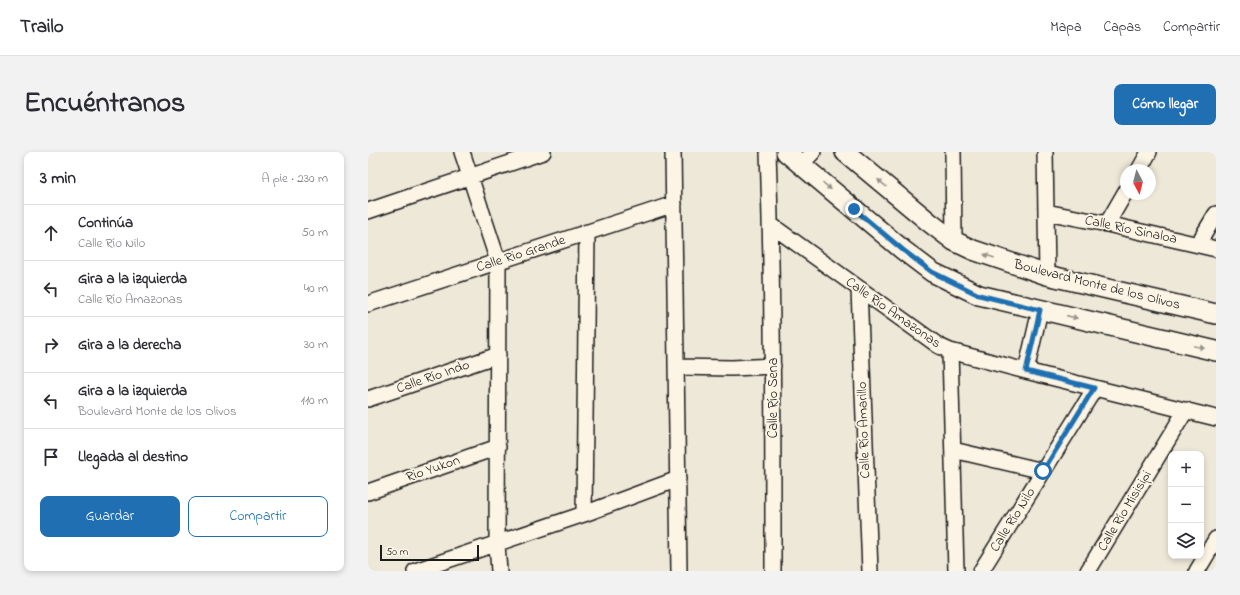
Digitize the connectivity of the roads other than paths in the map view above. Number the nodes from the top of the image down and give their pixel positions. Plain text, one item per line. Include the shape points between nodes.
1 (462, 152) edge
2 (543, 152) edge
3 (673, 152) edge
4 (768, 152) edge
5 (786, 152) edge
6 (845, 152) edge
7 (1045, 152) edge
8 (1149, 152) edge
9 (950, 154) edge
10 (807, 158) edge
11 (1142, 164) edge
12 (470, 176) junction
13 (1121, 200) edge
14 (674, 204) junction
15 (368, 211) edge
16 (1046, 212) junction
17 (1216, 214) edge
18 (1106, 224) junction
19 (771, 225) junction
20 (587, 232) junction
21 (954, 241) junction
22 (1198, 244) junction
23 (1216, 249) edge
24 (498, 261) junction
25 (1047, 275) junction
26 (859, 289) junction
27 (368, 304) edge
28 (1040, 310) junction
29 (1216, 314) edge
30 (950, 351) junction
31 (1216, 351) edge
32 (498, 355) junction
33 (773, 366) junction
34 (676, 367) junction
35 (1026, 371) junction
36 (1094, 388) junction
37 (368, 399) edge
38 (1186, 410) junction
39 (1216, 418) edge
40 (498, 447) junction
41 (953, 450) junction
42 (1043, 471) junction
43 (678, 479) junction
44 (368, 492) edge
45 (584, 514) junction
46 (1216, 539) edge
47 (497, 544) junction
48 (415, 571) edge
49 (498, 571) edge
50 (679, 571) edge
51 (773, 571) edge
52 (870, 571) edge
53 (956, 571) edge
54 (981, 571) edge
55 (1088, 571) edge
56 (1197, 571) edge

1 - 12 street
2 - 12 street
3 - 14 street
4 - 19 street, Calle Río Sena
5 - 10 street
21 -> 6 street, Boulevard Monte de los Olivos
7 - 16 street
8 - 11 street
9 - 21 street
10 -> 28 street via 903,250 932,272 979,295
12 - 15 street
12 - 24 street
13 - 18 street
14 - 20 street, Calle Rio Grande
14 - 34 street
16 - 18 street, Calle Río Sinaloa
16 - 25 street
17 - 22 street
18 - 22 street, Calle Río Sinaloa
19 - 26 street, Calle Río Amazonas
19 - 33 street, Calle Río Sena
20 - 24 street, Calle Rio Grande
20 - 45 street
25 -> 21 street, Boulevard Monte de los Olivos
22 - 23 street, Calle Río Sinaloa
24 - 27 street, Calle Rio Grande
24 - 32 street
25 - 29 street, Boulevard Monte de los Olivos
26 - 30 street, Calle Río Amazonas via 938,346
26 - 52 street, Calle Río Amarillo
28 -> 31 street
28 - 35 street
30 - 35 street, Calle Río Amazonas
30 - 41 street
32 - 37 street, Calle Río Indo
32 - 40 street
33 - 34 street
33 - 51 street, Calle Río Sena
34 - 43 street
35 - 36 street, Calle Río Amazonas
36 - 38 street, Calle Río Amazonas
36 - 42 street, Calle Río Nilo
38 - 39 street, Calle Río Amazonas
38 - 55 street, Calle Río Misisipi
40 - 44 street, Rio Yukon
40 - 47 street
41 - 42 street
41 - 53 street
42 - 54 street, Calle Río Nilo
43 - 45 street
43 - 50 street
45 - 47 street
46 - 56 street
47 - 48 street
47 - 49 street

